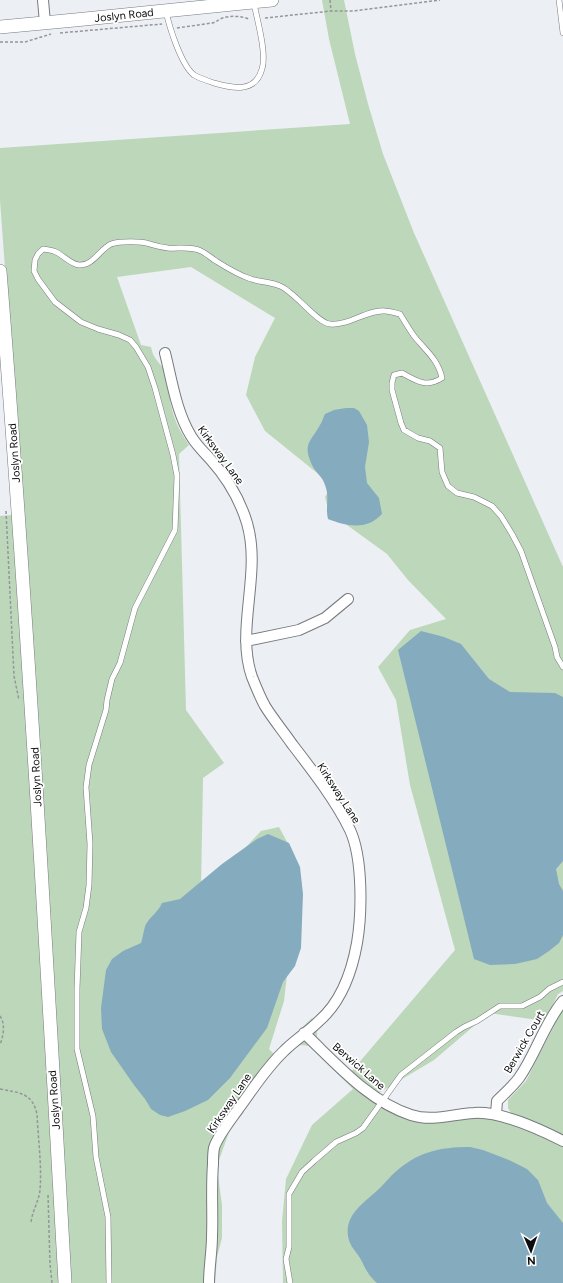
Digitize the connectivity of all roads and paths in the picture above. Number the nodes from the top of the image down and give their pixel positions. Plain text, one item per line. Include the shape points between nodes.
1 (43, 0) edge
2 (272, 0) edge
3 (330, 0) edge
4 (440, 0) edge
5 (559, 0) edge
6 (254, 2) junction
7 (173, 6) edge
8 (45, 23) junction
9 (0, 27) edge
10 (563, 33) edge
11 (0, 270) edge
12 (165, 353) dead end
13 (348, 598) dead end
14 (246, 641) junction
15 (563, 667) edge
16 (563, 982) edge
17 (563, 1001) edge
18 (0, 1016) edge
19 (304, 1033) junction
20 (0, 1045) edge
21 (0, 1089) edge
22 (381, 1101) junction
23 (496, 1115) junction
24 (563, 1141) edge
25 (32, 1223) dead end
26 (65, 1283) edge
27 (109, 1283) edge
28 (209, 1283) edge
29 (290, 1283) edge

1 - 8 street
2 - 6 street, Joslyn Road
3 - 4 path via 331,11 345,12
5 - 10 lane
6 - 7 street, Joslyn Road
6 - 7 lane via 263,54 262,69 258,79 246,88 233,88 194,75 186,66 169,25
7 - 8 street, Joslyn Road
8 - 9 street, Joslyn Road
11 - 26 street, Joslyn Road via 32,712
12 - 14 street, Kirksway Lane via 180,416 198,447 225,478 247,523 251,546 251,579
13 - 14 street via 325,618 299,630
14 - 19 street, Kirksway Lane via 252,675 264,704 339,812 351,832 357,857 361,901 357,943 350,974 335,1004
15 - 27 lane via 557,657 521,552 501,516 492,506 474,497 456,493 448,486 442,472 440,448 404,430 401,424 392,390 394,375 402,373 428,383 435,383 442,378 440,368 413,335 400,314 385,310 355,320 324,323 280,286 251,279 226,268 202,251 186,248 120,242 110,244 92,260 79,265 51,250 43,249 38,254 34,271 55,302 81,322 119,335 130,340 136,347 148,368 155,388 177,476 175,530 135,608 120,663 112,679 106,710 89,765 86,787 90,844 89,885 86,908 78,932 77,1049 93,1116 96,1157 108,1217
16 - 22 lane via 522,1006 500,1006 464,1027 400,1075
17 - 23 street, Berwick Court via 519,1078 497,1101
18 - 20 path via 4,1022
19 - 22 street, Berwick Lane via 355,1082
19 - 28 street, Kirksway Lane via 256,1083 214,1148
21 - 25 path via 22,1094 35,1105 40,1185
22 - 23 street, Berwick Lane via 412,1116 437,1119 475,1112
22 - 29 lane via 363,1128 330,1146 302,1172 289,1194 289,1247 286,1259
23 - 24 street, Berwick Lane via 518,1121

